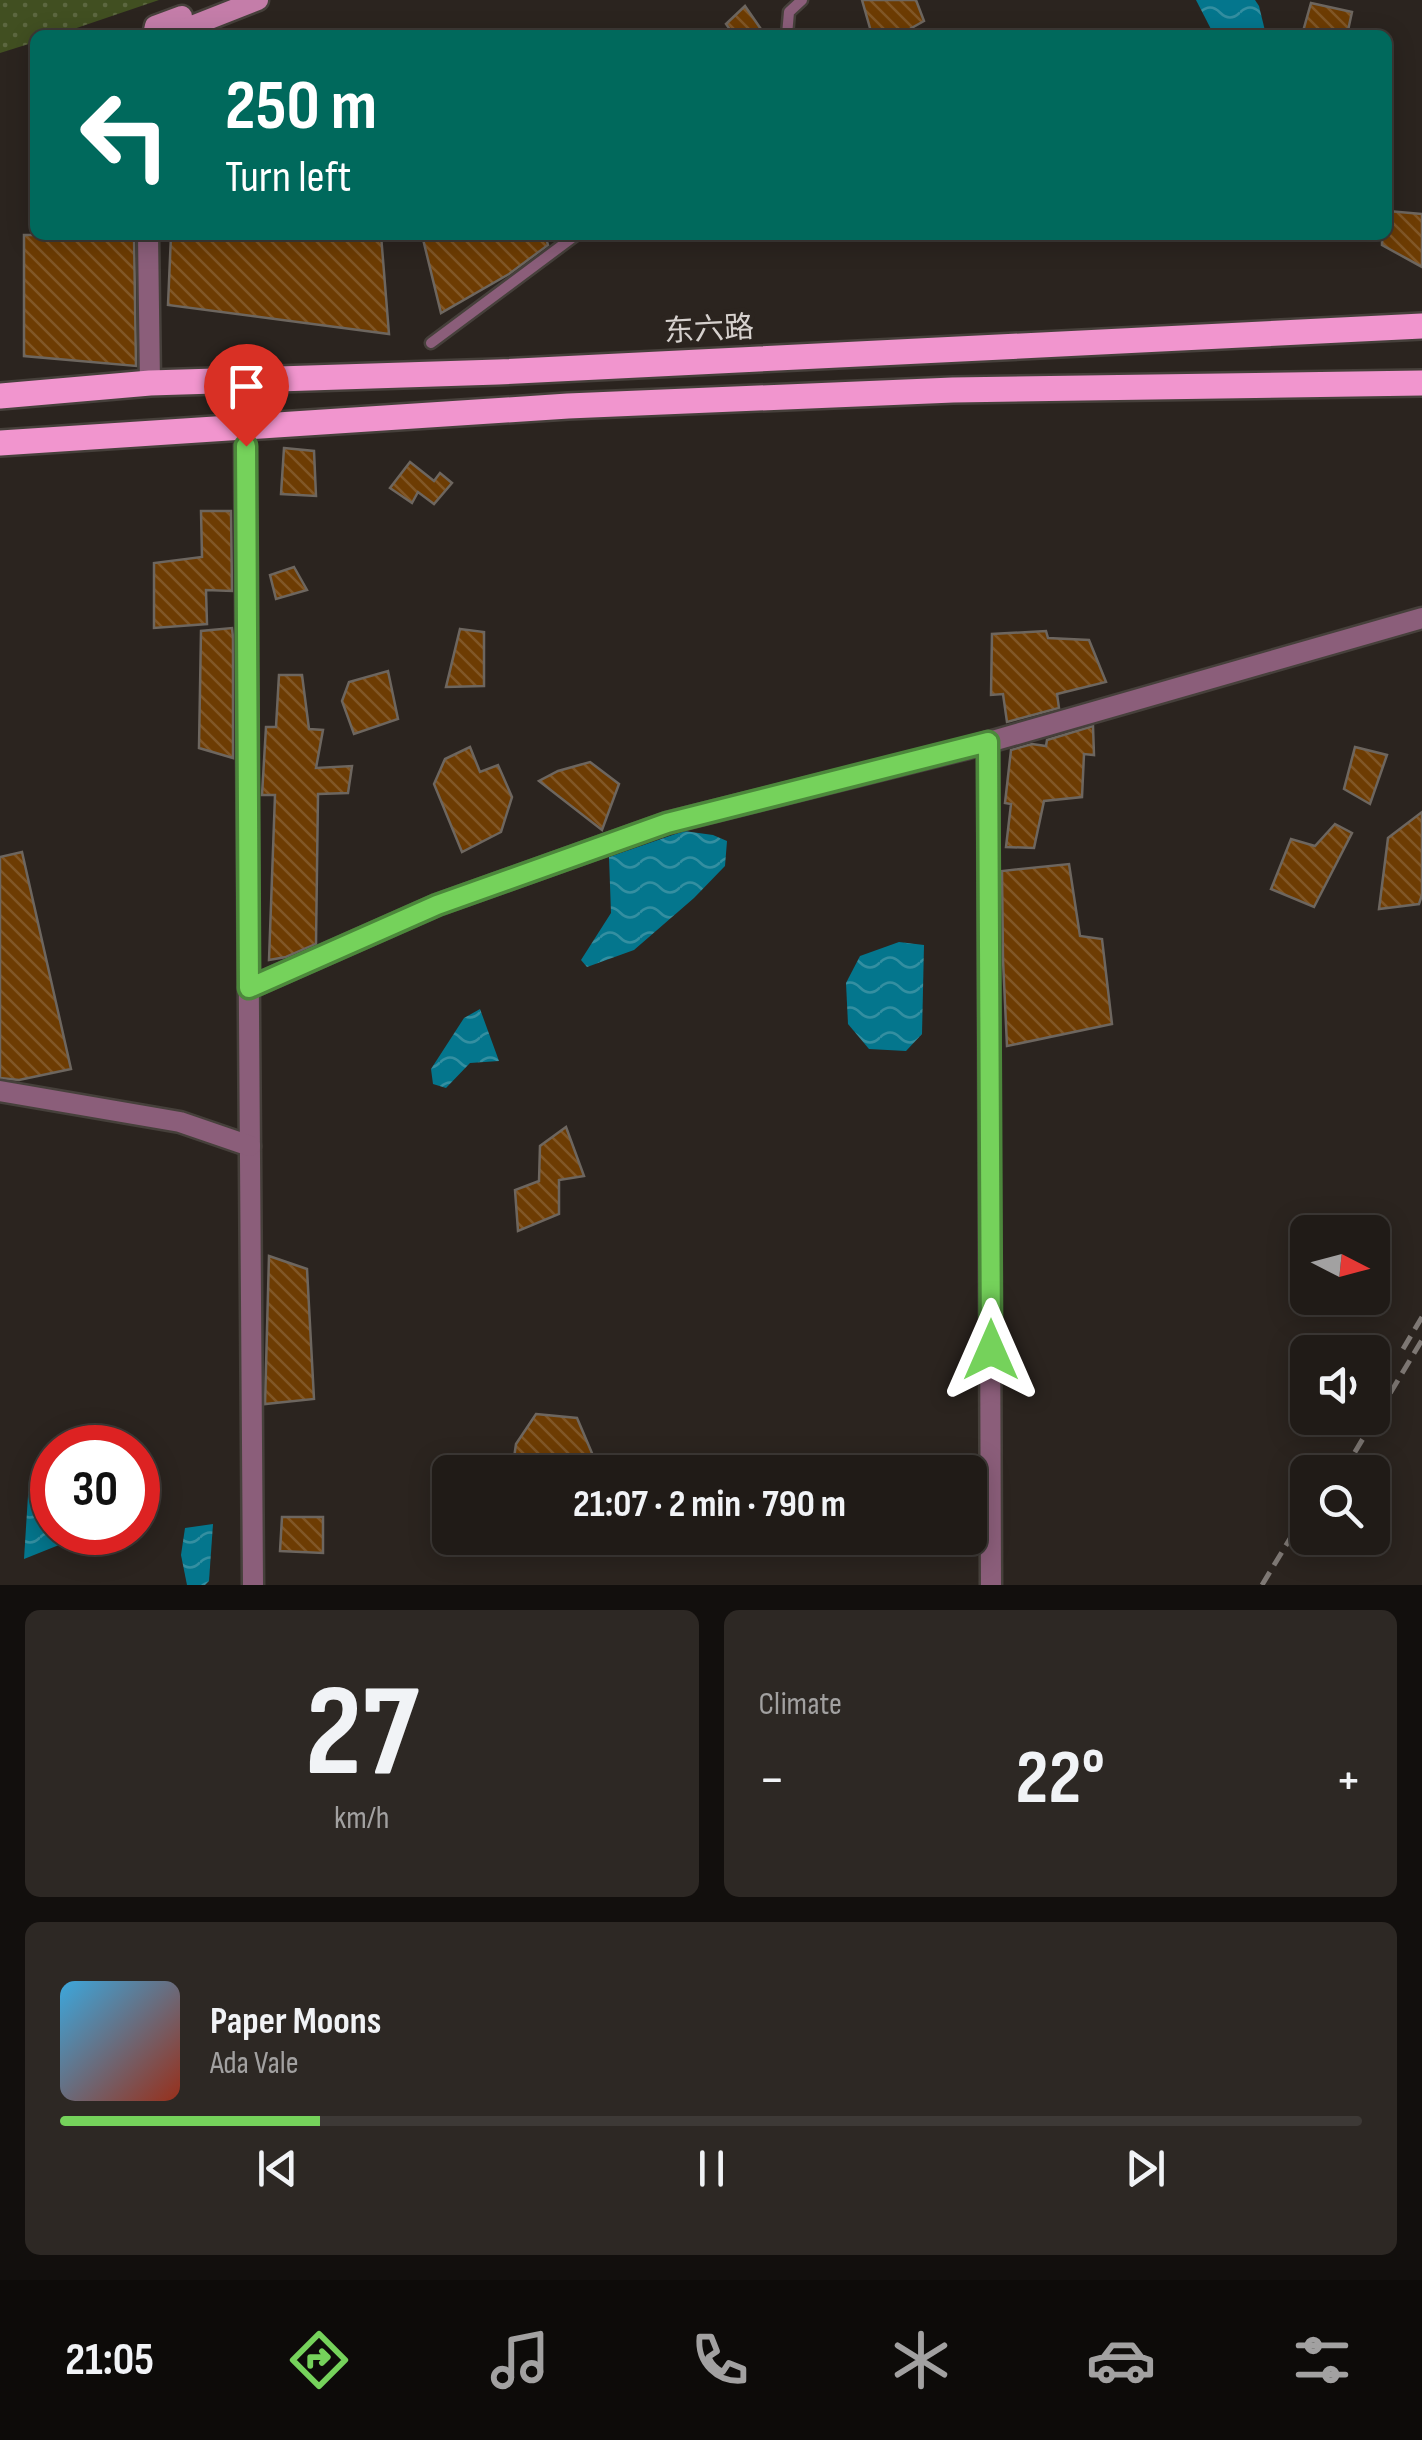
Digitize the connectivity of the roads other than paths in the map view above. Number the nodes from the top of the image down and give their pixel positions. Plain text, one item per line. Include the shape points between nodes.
1 (221, 0) edge
2 (258, 0) edge
3 (802, 0) edge
4 (154, 30) edge
5 (182, 30) edge
6 (787, 30) edge
7 (148, 240) edge
8 (569, 240) edge
9 (1422, 326) edge
10 (431, 343) dead end
11 (150, 382) junction
12 (1422, 383) edge
13 (0, 396) edge
14 (0, 443) edge
15 (246, 446) dead end
16 (1422, 618) edge
17 (988, 742) junction
18 (249, 988) junction
19 (0, 1092) edge
20 (250, 1146) junction
21 (254, 1585) edge
22 (991, 1585) edge

1 - 4 main road
2 - 5 main road
3 - 6 lane via 789,12
7 - 11 street
8 - 10 lane
9 - 11 main road, 东六路 via 498,372
11 - 13 main road, 东六路
12 - 14 main road via 954,390 568,406
15 - 18 street
16 - 17 street
17 - 18 street via 667,823 437,905
17 - 22 street
18 - 20 street
19 - 20 street via 180,1122
20 - 21 street

